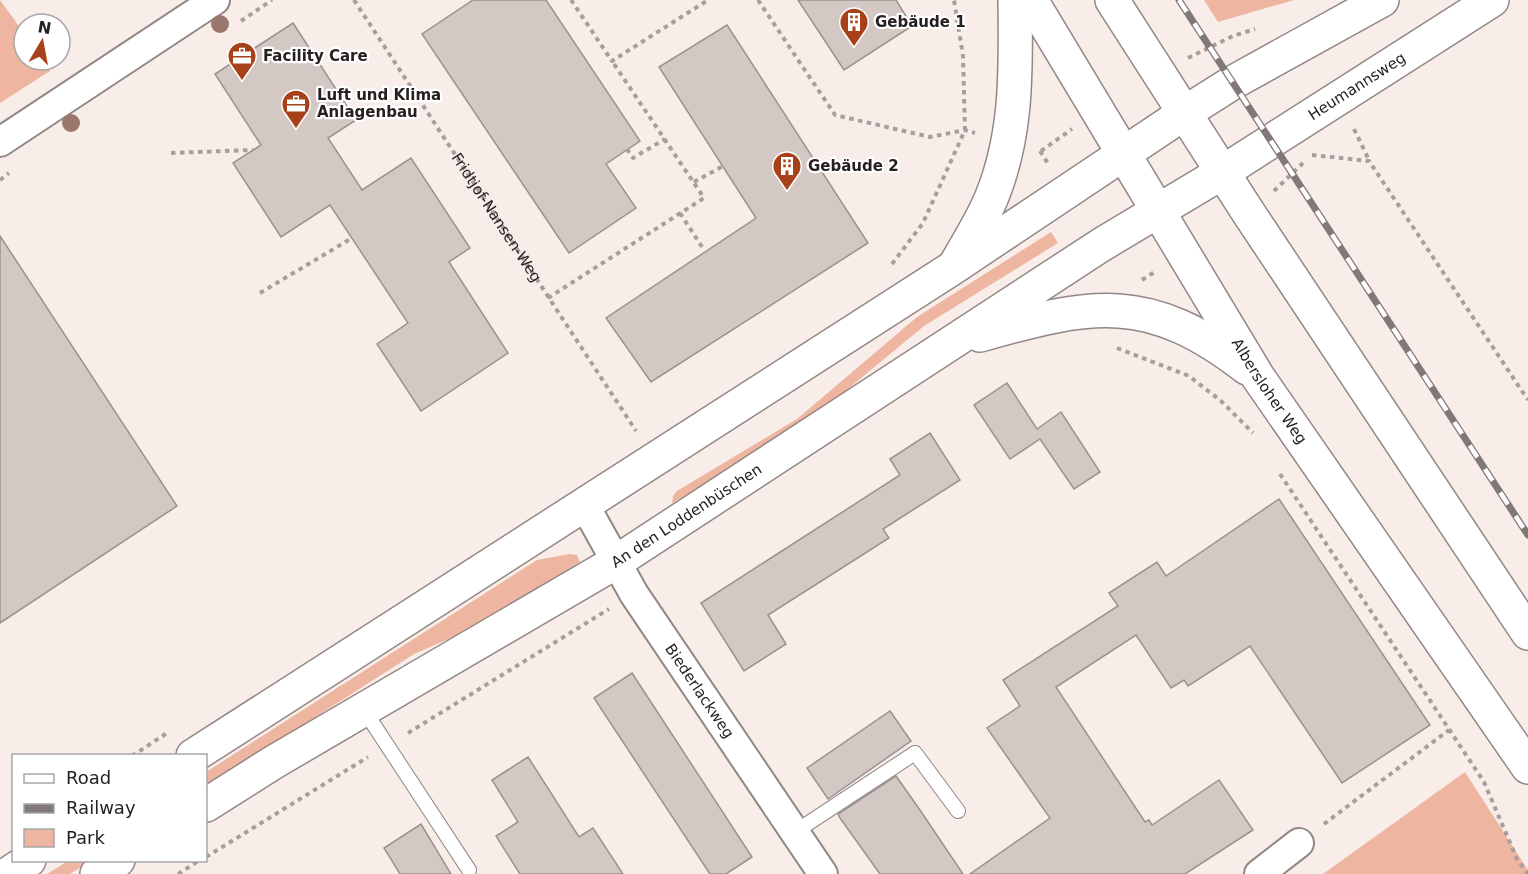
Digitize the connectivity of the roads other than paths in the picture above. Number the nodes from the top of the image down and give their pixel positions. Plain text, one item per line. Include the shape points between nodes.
1 (215, 0) edge
2 (1015, 0) edge
3 (1031, 0) edge
4 (1112, 0) edge
5 (1382, 0) edge
6 (1492, 0) edge
7 (1184, 114) junction
8 (0, 142) edge
9 (1124, 153) junction
10 (1223, 172) junction
11 (1159, 211) junction
12 (954, 267) junction
13 (947, 345) junction
14 (1258, 376) junction
15 (584, 504) junction
16 (616, 562) junction
17 (1528, 633) edge
18 (364, 710) junction
19 (196, 754) edge
20 (1528, 767) edge
21 (207, 804) edge
22 (958, 811) dead end
23 (795, 832) junction
24 (1299, 843) road end
25 (27, 862) edge
26 (116, 862) edge
27 (469, 870) dead end
28 (8, 874) edge
29 (97, 874) edge
30 (823, 874) edge
31 (1259, 874) edge

1 - 8 street
2 - 12 main road via 1015,100 1008,144 987,208
3 - 9 main road, Albersloher Weg
4 - 7 main road
5 - 7 main road
6 - 10 main road, Heumannsweg
7 - 9 main road
7 - 10 main road
9 - 11 main road, Albersloher Weg
9 - 12 main road
10 - 11 main road, Heumannsweg
10 - 17 main road
11 - 13 main road, An den Loddenbüschen
11 - 14 main road, Albersloher Weg
12 - 15 main road
13 - 14 main road via 1071,312 1125,309 1161,318 1215,344
13 - 16 main road, An den Loddenbüschen
14 - 20 main road, Albersloher Weg
15 - 16 street, Biederlackweg
15 - 19 main road
16 - 18 main road, An den Loddenbüschen
16 - 23 street, Biederlackweg
18 - 21 main road, An den Loddenbüschen
18 - 27 lane
22 - 23 lane via 915,753
23 - 30 street, Biederlackweg
24 - 31 street
25 - 28 main road
26 - 29 main road

